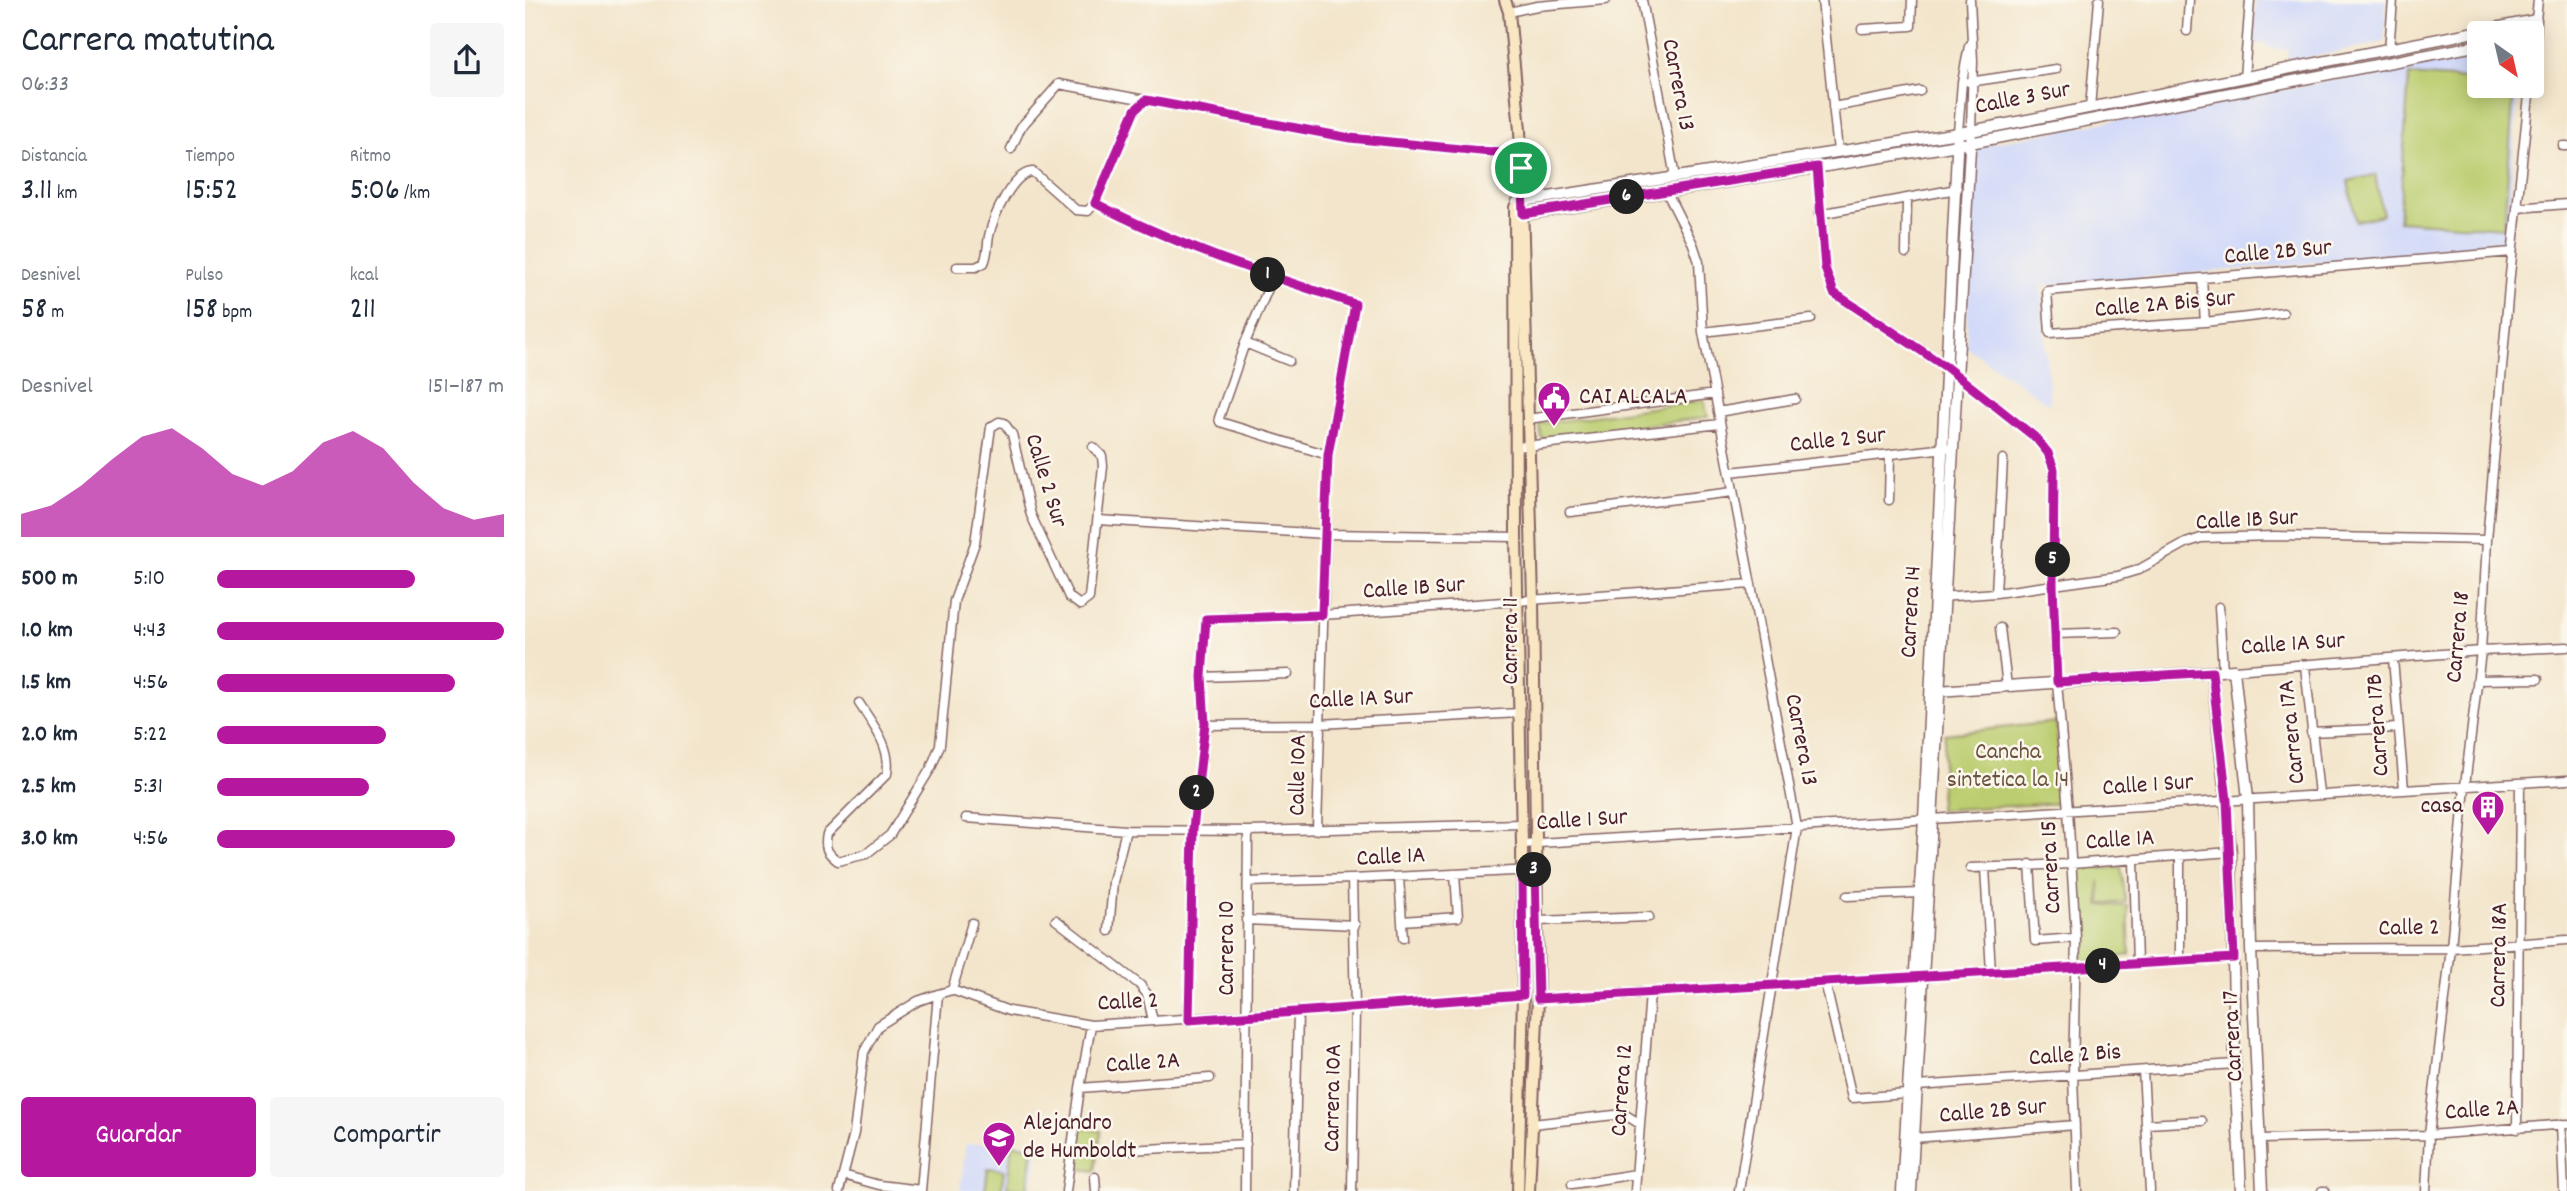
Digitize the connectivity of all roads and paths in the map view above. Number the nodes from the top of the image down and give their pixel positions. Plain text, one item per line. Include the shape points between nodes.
1 (1505, 0) edge
2 (1606, 0) edge
3 (1642, 0) edge
4 (1822, 0) edge
5 (1912, 0) edge
6 (1970, 0) edge
7 (2099, 0) edge
8 (2189, 0) edge
9 (2250, 0) edge
10 (2393, 0) edge
11 (2538, 0) edge
12 (1509, 12) junction
13 (2536, 20) joint
14 (1862, 29) dead end
15 (2187, 31) dead end
16 (1971, 37) junction
17 (2467, 47) edge
18 (2389, 50) junction
19 (2056, 69) dead end
20 (2275, 71) junction
21 (2244, 78) junction
22 (1962, 82) junction
23 (1972, 82) junction
24 (2276, 84) junction
25 (1920, 91) dead end
26 (2529, 98) edge
27 (1146, 100) junction
28 (1833, 107) junction
29 (2089, 108) junction
30 (1971, 131) junction
31 (1958, 132) junction
32 (1970, 142) junction
33 (1958, 144) junction
34 (1011, 149) dead end
35 (1838, 151) junction
36 (1518, 155) junction
37 (1817, 167) junction
38 (1675, 177) junction
39 (1957, 190) junction
40 (1666, 191) junction
41 (1907, 199) junction
42 (1518, 202) junction
43 (1095, 203) junction
44 (2567, 204) edge
45 (2517, 208) junction
46 (1819, 214) junction
47 (1519, 215) junction
48 (2512, 252) junction
49 (1906, 253) dead end
50 (957, 267) dead end
51 (1273, 277) junction
52 (2202, 279) junction
53 (2283, 313) dead end
54 (1811, 319) dead end
55 (2205, 322) junction
56 (1703, 332) junction
57 (2050, 333) joint
58 (1245, 343) junction
59 (1289, 361) dead end
60 (1946, 367) junction
61 (1957, 375) junction
62 (1715, 394) junction
63 (1795, 399) dead end
64 (1718, 412) junction
65 (1527, 419) junction
66 (1720, 424) junction
67 (1093, 447) dead end
68 (1516, 447) junction
69 (1528, 447) junction
70 (1946, 448) junction
71 (1890, 454) junction
72 (1328, 455) junction
73 (2003, 459) dead end
74 (1730, 472) junction
75 (1733, 492) junction
76 (1889, 500) dead end
77 (1570, 512) dead end
78 (1098, 520) junction
79 (1325, 534) junction
80 (1516, 537) junction
81 (2487, 540) junction
82 (1751, 584) junction
83 (2053, 586) junction
84 (1996, 593) junction
85 (1939, 597) junction
86 (1533, 600) junction
87 (1517, 601) junction
88 (2219, 607) dead end
89 (1322, 615) junction
90 (2000, 628) dead end
91 (2117, 632) dead end
92 (2055, 634) junction
93 (2567, 647) edge
94 (2481, 651) junction
95 (2393, 659) junction
96 (2305, 666) junction
97 (2229, 671) junction
98 (2212, 672) junction
99 (1289, 674) dead end
100 (1202, 677) junction
101 (2537, 679) dead end
102 (2477, 680) junction
103 (2057, 682) junction
104 (2007, 686) junction
105 (1938, 691) junction
106 (859, 703) dead end
107 (1519, 713) junction
108 (1205, 724) junction
109 (1319, 724) junction
110 (2398, 728) junction
111 (2311, 732) junction
112 (1932, 741) junction
113 (2567, 780) edge
114 (2521, 783) junction
115 (2465, 786) junction
116 (2404, 789) junction
117 (2319, 794) junction
118 (2248, 799) junction
119 (2227, 800) junction
120 (2069, 810) junction
121 (966, 818) dead end
122 (1928, 819) junction
123 (1521, 824) junction
124 (1797, 827) junction
125 (1193, 829) junction
126 (1126, 830) junction
127 (1317, 830) junction
128 (1248, 831) junction
129 (1535, 843) junction
130 (1522, 844) junction
131 (2231, 852) junction
132 (2181, 856) junction
133 (2134, 860) junction
134 (2030, 864) junction
135 (2071, 864) junction
136 (1970, 868) dead end
137 (1985, 868) junction
138 (1535, 870) junction
139 (1522, 871) junction
140 (1455, 874) junction
141 (1399, 877) junction
142 (1352, 879) junction
143 (1248, 882) junction
144 (1920, 893) junction
145 (1847, 896) dead end
146 (1649, 917) dead end
147 (1056, 920) dead end
148 (1246, 920) junction
149 (1402, 921) junction
150 (1537, 921) junction
151 (972, 923) dead end
152 (1355, 925) junction
153 (1109, 932) dead end
154 (1403, 938) dead end
155 (2076, 938) junction
156 (2567, 940) edge
157 (2520, 942) junction
158 (2451, 948) junction
159 (2251, 949) junction
160 (2234, 958) junction
161 (2180, 961) junction
162 (2137, 964) junction
163 (2074, 967) junction
164 (1991, 972) junction
165 (1918, 977) junction
166 (1825, 982) junction
167 (1773, 985) junction
168 (952, 990) junction
169 (1650, 993) junction
170 (938, 994) junction
171 (1523, 995) junction
172 (1538, 999) junction
173 (1355, 1008) junction
174 (1298, 1012) junction
175 (1247, 1015) junction
176 (1189, 1020) junction
177 (1153, 1021) junction
178 (1091, 1025) junction
179 (2235, 1064) junction
180 (2143, 1070) junction
181 (2073, 1075) junction
182 (1210, 1078) dead end
183 (1917, 1086) junction
184 (1080, 1088) junction
185 (1907, 1094) junction
186 (2202, 1121) dead end
187 (1532, 1124) junction
188 (1640, 1124) junction
189 (2146, 1124) junction
190 (2564, 1124) edge
191 (2075, 1125) junction
192 (2517, 1129) junction
193 (2428, 1135) junction
194 (1914, 1138) junction
195 (2260, 1139) junction
196 (1246, 1144) junction
197 (1107, 1151) dead end
198 (1636, 1174) junction
199 (843, 1175) junction
200 (1095, 1177) dead end
201 (1572, 1184) dead end
202 (921, 1190) edge
203 (839, 1191) edge
204 (1066, 1191) edge
205 (1096, 1191) edge
206 (1245, 1191) edge
207 (1294, 1191) edge
208 (1352, 1191) edge
209 (1518, 1191) edge
210 (1529, 1191) edge
211 (1635, 1191) edge
212 (1739, 1191) edge
213 (1902, 1191) edge
214 (1911, 1191) edge
215 (2077, 1191) edge
216 (2150, 1191) edge
217 (2241, 1191) edge
218 (2263, 1191) edge
219 (2426, 1191) edge
220 (2564, 1191) edge

1 - 12 main road, Carrera 11
2 - 12 street
3 - 38 street, Carrera 13
4 - 28 street
5 - 14 street via 1912,26
6 - 16 street, Carrera 14
7 - 29 street
8 - 15 street
9 - 21 street
10 - 18 street
11 - 13 street
12 - 36 main road, Carrera 11
13 - 18 street, Calle 3 Sur
16 - 22 street, Carrera 14
16 - 23 street, Carrera 14
17 - 24 street, Calle 3 Sur
18 - 20 street, Calle 3 Sur
19 - 23 street
20 - 21 street, Calle 3 Sur
20 - 24 street
21 - 29 street, Calle 3 Sur
22 - 23 street
22 - 31 street, Carrera 14
23 - 30 street, Carrera 14
24 - 32 street, Calle 3 Sur
25 - 28 street
26 - 45 street, Carrera 18
27 - 34 street via 1059,84 1021,127
27 - 36 street via 1350,138
27 - 43 street via 1135,110
28 - 35 street
29 - 30 street, Calle 3 Sur
30 - 31 street, Calle 3 Sur
30 - 32 street, Carrera 14
31 - 33 street, Carrera 14
31 - 35 street, Calle 3 Sur
32 - 33 street, Calle 3 Sur
32 - 61 street, Carrera 14
33 - 37 street, Calle 3 Sur
33 - 39 street, Carrera 14
35 - 38 street, Calle 3 Sur
36 - 42 main road, Carrera 11
37 - 40 street, Calle 3 Sur
37 - 46 street, Carrera 15
38 - 42 street, Calle 3 Sur
39 - 41 street
39 - 60 street, Carrera 14
40 - 47 street, Calle 3 Sur
40 - 56 street, Carrera 13 via 1699,262
41 - 46 street
41 - 49 street
42 - 47 main road, Carrera 11
43 - 50 street via 1088,211 1076,210 1033,172 1027,172 1016,179 995,216 984,263
43 - 51 street
44 - 45 street
45 - 48 street, Carrera 18
46 - 60 street, Carrera 15 via 1825,268 1834,293
47 - 65 main road, Carrera 11
47 - 68 main road, Carrera 11
48 - 52 street, Calle 2B Sur
48 - 81 street, Carrera 18
51 - 58 street
51 - 72 street, Calle 10A via 1355,304
52 - 55 street
52 - 57 street, Calle 2B Sur via 2047,291
53 - 55 street, Calle 2A Bis Sur
54 - 56 street
55 - 57 street, Calle 2A Bis Sur
56 - 62 street, Carrera 13
58 - 59 street
58 - 72 street via 1220,422
60 - 61 street, Carrera 15
60 - 70 street, Carrera 14
61 - 70 street, Carrera 14
61 - 83 street, Carrera 15 via 2036,438 2048,453 2054,469
62 - 64 street, Carrera 13
62 - 65 street
63 - 64 street
64 - 66 street, Carrera 13
65 - 69 main road, Carrera 11
66 - 69 street
66 - 74 street, Carrera 13
67 - 78 street via 1102,456 1103,466
68 - 69 street
68 - 80 main road, Carrera 11
69 - 86 main road, Carrera 11
70 - 71 street, Calle 2 Sur
70 - 85 street, Carrera 14
71 - 74 street, Calle 2 Sur
71 - 76 street
72 - 79 street, Calle 10A
73 - 84 street
74 - 75 street, Carrera 13
75 - 77 street
75 - 82 street, Carrera 13
78 - 79 street, Calle 2 Sur
78 - 106 street, Calle 2 Sur via 1089,598 1080,605 1069,597 1031,515 1012,434 1004,423 991,427 975,543 954,601 940,745 890,835 866,854 838,861 827,853 827,834 887,774 890,760
79 - 80 street, Calle 2 Sur
79 - 89 street, Calle 10A
80 - 87 main road, Carrera 11
81 - 83 street, Calle 1B Sur via 2201,538 2138,570
81 - 94 street, Carrera 18
82 - 86 street, Calle 1B Sur
82 - 124 street, Carrera 13
83 - 84 street, Calle 1B Sur
83 - 92 street, Carrera 15
84 - 85 street, Calle 1B Sur
85 - 105 street, Carrera 14
85 - 112 street, Carrera 14
86 - 87 street, Calle 1B Sur
86 - 129 main road, Carrera 11
87 - 89 street, Calle 1B Sur
87 - 107 main road, Carrera 11
88 - 97 street
89 - 100 street, Calle 1B Sur via 1206,619
89 - 109 street, Calle 10A
90 - 104 street
91 - 92 street
92 - 103 street, Carrera 15
93 - 94 street, Calle 1A Sur
94 - 95 street, Calle 1A Sur
94 - 102 street, Carrera 18
95 - 96 street, Calle 1A Sur
95 - 110 street, Carrera 17B
96 - 97 street, Calle 1A Sur
96 - 111 street, Carrera 17A
97 - 98 street, Calle 1A Sur
97 - 118 street, Carrera 17
98 - 103 street, Calle 1A Sur
98 - 119 street, Carrera 17
99 - 100 street
100 - 108 street
101 - 102 street
102 - 115 street, Carrera 18
103 - 104 street, Calle 1A Sur
103 - 120 street, Carrera 15
104 - 105 street, Calle 1A Sur
105 - 112 street, Carrera 14
107 - 109 street, Calle 1A Sur
107 - 123 main road, Carrera 11
108 - 109 street, Calle 1A Sur
108 - 125 street
109 - 127 street, Calle 10A
110 - 111 street
110 - 116 street, Carrera 17B
111 - 117 street, Carrera 17A
112 - 122 street, Carrera 14
113 - 114 street, Calle 1 Sur
114 - 115 street, Calle 1 Sur
114 - 157 street, Carrera 18A
115 - 116 street, Calle 1 Sur
115 - 158 street, Carrera 18
116 - 117 street, Calle 1 Sur
117 - 118 street, Calle 1 Sur
118 - 119 street, Calle 1 Sur
118 - 159 street, Carrera 17
119 - 120 street, Calle 1 Sur
119 - 131 street, Carrera 17
120 - 122 street, Calle 1 Sur
120 - 135 street, Carrera 15
121 - 126 street, Calle 1 Sur
122 - 124 street, Calle 1 Sur
122 - 144 street, Carrera 14
122 - 165 street, Carrera 14
123 - 127 street, Calle 1 Sur
123 - 130 main road, Carrera 11
124 - 129 street, Calle 1 Sur
124 - 167 street, Carrera 13
125 - 126 street, Calle 1 Sur
125 - 128 street, Calle 1 Sur
125 - 176 street
126 - 153 street via 1113,882
127 - 128 street, Calle 1 Sur
128 - 143 street, Carrera 10
129 - 130 street, Calle 1 Sur
129 - 138 main road, Carrera 11
130 - 139 main road, Carrera 11
131 - 132 street, Calle 1A
131 - 160 street, Carrera 17
132 - 133 street, Calle 1A
132 - 161 street
133 - 135 street, Calle 1A
133 - 162 street
134 - 135 street, Calle 1A
134 - 137 street, Calle 1A
134 - 155 street via 2035,941
135 - 155 street, Carrera 15
136 - 137 street, Calle 1A
137 - 164 street
138 - 139 street, Calle 1A
138 - 150 main road, Carrera 11
139 - 140 street, Calle 1A
139 - 171 main road, Carrera 11
140 - 141 street, Calle 1A
140 - 149 street via 1458,917
141 - 142 street, Calle 1A
141 - 149 street
142 - 143 street, Calle 1A
142 - 152 street, Carrera 10A
143 - 148 street, Carrera 10
144 - 145 street
144 - 165 street, Carrera 14
146 - 150 street
147 - 177 street via 1140,985 1147,994
148 - 152 street
148 - 175 street, Carrera 10
149 - 154 street
150 - 172 main road, Carrera 11
151 - 168 street
152 - 173 street, Carrera 10A
155 - 163 street, Carrera 15
156 - 157 street, Calle 2
157 - 158 street, Calle 2
157 - 192 street, Carrera 18A
158 - 159 street, Calle 2
158 - 193 street, Carrera 18
159 - 195 street, Carrera 17
160 - 161 street
160 - 179 street, Carrera 17
161 - 162 street
162 - 163 street
163 - 164 street
163 - 181 street, Carrera 15
164 - 165 street
165 - 166 street
165 - 183 street, Carrera 14
165 - 185 street, Carrera 14
166 - 167 street
166 - 185 street via 1852,1098
167 - 169 street
167 - 212 street, Carrera 13
168 - 170 street
168 - 178 street, Calle 2 via 1009,1011
169 - 172 street
169 - 188 street, Carrera 12
170 - 199 street via 878,1026 864,1052 854,1133
170 - 202 street
171 - 173 street, Calle 2
171 - 209 main road, Carrera 11
172 - 187 main road, Carrera 11
173 - 174 street, Calle 2
173 - 208 street, Carrera 10A
174 - 175 street, Calle 2
174 - 207 street
175 - 176 street, Calle 2
175 - 196 street, Carrera 10
176 - 177 street, Calle 2
177 - 178 street, Calle 2
178 - 184 street
179 - 180 street, Calle 2 Bis
179 - 217 street, Carrera 17
180 - 181 street, Calle 2 Bis
180 - 189 street
181 - 183 street, Calle 2 Bis
181 - 191 street, Carrera 15
182 - 184 street, Calle 2A
183 - 194 street, Carrera 14
184 - 204 street
185 - 213 street, Carrera 14
186 - 189 street
187 - 188 street via 1623,1114
187 - 210 main road, Carrera 11
188 - 198 street, Carrera 12
189 - 216 street
190 - 192 street, Calle 2A
190 - 220 street
191 - 194 street, Calle 2B Sur
191 - 215 street, Carrera 15
192 - 193 street, Calle 2A
193 - 195 street, Calle 2A
193 - 219 street, Carrera 18
194 - 214 street, Carrera 14
195 - 218 street, Carrera 17
196 - 197 street
196 - 206 street, Carrera 10
198 - 201 street
198 - 211 street, Carrera 12
199 - 202 street
199 - 203 street
200 - 205 street

